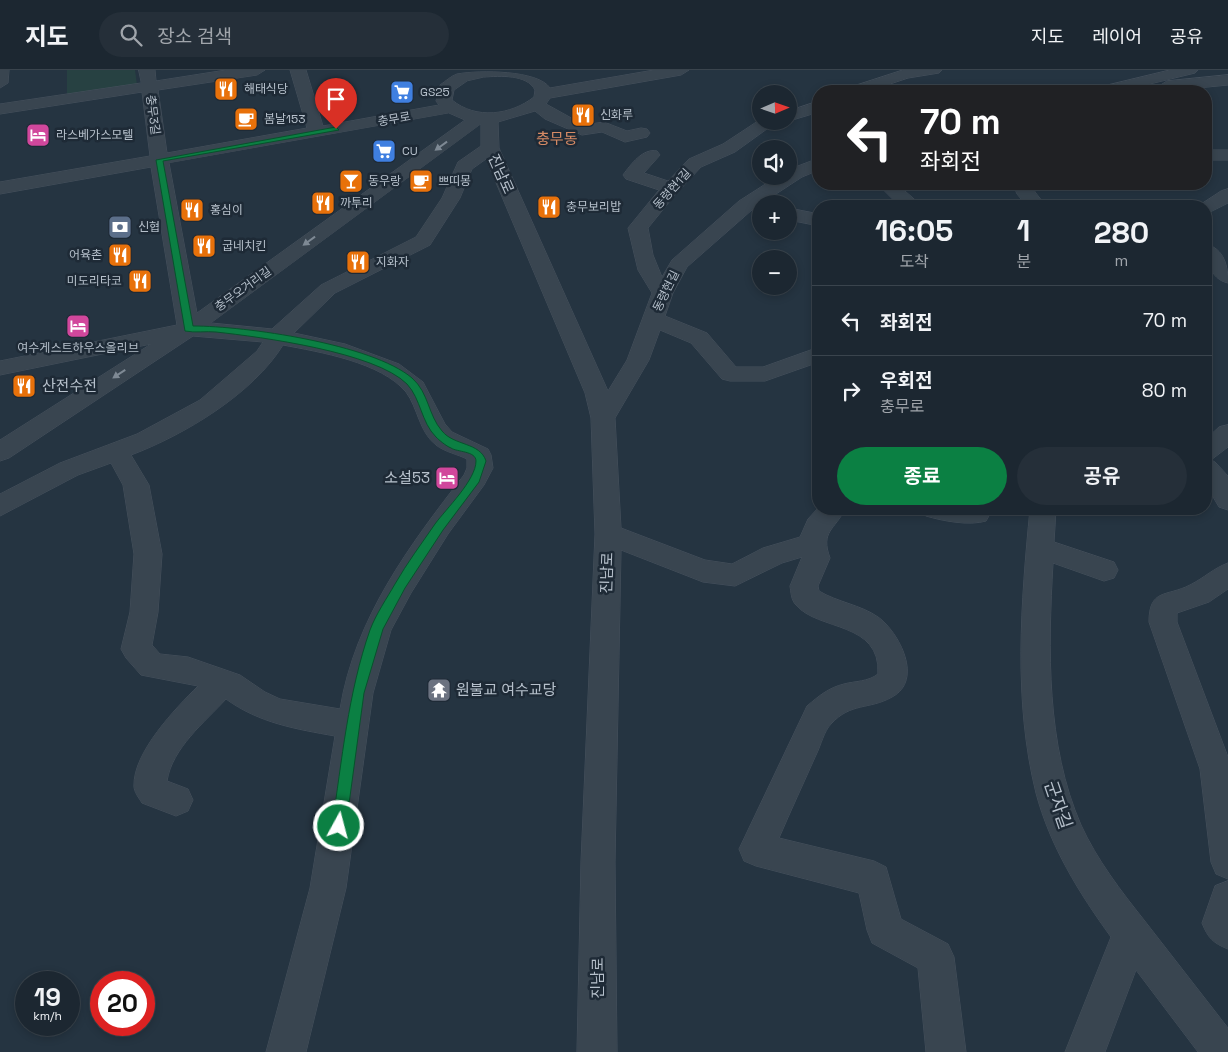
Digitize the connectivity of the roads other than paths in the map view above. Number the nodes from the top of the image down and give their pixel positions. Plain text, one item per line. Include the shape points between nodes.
1 (1, 70) edge
2 (257, 70) edge
3 (298, 70) edge
4 (681, 70) edge
5 (934, 70) edge
6 (1190, 70) edge
7 (510, 71) edge
8 (467, 72) edge
9 (148, 78) edge
10 (1228, 80) edge
11 (0, 83) edge
12 (872, 85) edge
13 (1129, 85) edge
14 (1177, 85) edge
15 (541, 99) junction
16 (0, 108) edge
17 (452, 108) junction
18 (812, 108) edge
19 (798, 113) edge
20 (485, 117) junction
21 (757, 130) edge
22 (317, 132) junction
23 (641, 133) dead end
24 (490, 148) junction
25 (651, 155) dead end
26 (1212, 155) edge
27 (1228, 155) edge
28 (159, 160) junction
29 (812, 166) edge
30 (0, 188) edge
31 (672, 188) junction
32 (893, 190) edge
33 (768, 195) edge
34 (1228, 195) edge
35 (903, 200) edge
36 (1212, 204) edge
37 (752, 208) edge
38 (797, 216) edge
39 (812, 219) edge
40 (1212, 257) edge
41 (1228, 277) edge
42 (662, 292) junction
43 (653, 319) junction
44 (189, 329) junction
45 (277, 337) junction
46 (812, 357) edge
47 (0, 368) edge
48 (603, 418) junction
49 (1228, 433) edge
50 (1212, 448) edge
51 (0, 452) edge
52 (118, 452) junction
53 (1212, 475) edge
54 (1228, 500) edge
55 (0, 506) edge
56 (826, 515) edge
57 (1043, 515) edge
58 (608, 534) junction
59 (810, 544) junction
60 (1040, 548) junction
61 (1104, 570) dead end
62 (1228, 574) edge
63 (222, 682) junction
64 (352, 726) junction
65 (176, 800) dead end
66 (1228, 862) edge
67 (1228, 899) edge
68 (1228, 931) edge
69 (1131, 933) junction
70 (286, 1052) edge
71 (597, 1052) edge
72 (946, 1052) edge
73 (1085, 1052) edge
74 (1222, 1052) edge

1 - 11 street
2 - 9 street
3 - 22 street
4 - 15 street
5 - 12 street via 906,74
6 - 13 street
7 - 8 street
7 - 15 street via 541,84
8 - 17 street via 446,88 444,101
9 - 16 street
9 - 28 street, 충무3길
10 - 14 street
15 - 20 street via 511,115
15 - 23 street via 551,115 582,130 604,126 625,137
17 - 20 street via 467,115
17 - 22 street, 충무로
18 - 19 street
20 - 24 street, 진남로
20 -> 44 street, 충무오거리길
21 - 31 street, 동령현1길 via 695,164
22 - 28 street, 충무로
24 - 45 street via 464,166 451,198 423,241 365,272 334,284
24 - 48 street, 진남로 via 597,394
25 - 31 street via 632,175
26 - 27 street
28 - 30 street, 충무로
28 - 44 street
29 - 33 street, 동령현길 via 796,173
31 - 42 street, 동령현1길 via 638,228 645,264
32 - 35 street
34 - 36 street
37 - 42 street, 동령현길 via 679,264
38 - 39 street
40 - 41 street
42 - 43 street, 동령현길
43 - 46 street via 699,338 730,374 765,374
43 - 48 street, 동령현길 via 638,360
44 - 45 street
44 - 47 street
44 -> 51 street, 충무오거리길
45 - 52 street via 265,356 208,406
45 - 64 street via 350,354 396,372 420,394 438,434 454,446 473,450 479,455 480,468 475,479 401,585 377,629
48 - 58 street, 진남로
49 - 50 street
52 - 55 street via 69,469
52 - 63 street via 136,485 148,554 144,612 136,649 152,666 188,670
53 - 54 street
56 - 59 street via 816,526
57 - 60 street, 군자길
58 - 59 street via 703,571 735,575 773,555
58 - 71 street, 진남로 via 598,862
59 - 72 street via 816,558 804,586 806,597 814,604 859,619 874,631 886,644 894,672 889,683 879,689 833,702 818,716 756,849 874,879 885,930 934,957
60 - 61 street
60 - 69 street, 군자길 via 1038,680 1044,761 1066,831 1092,878
62 - 66 street via 1199,594 1169,603 1163,609 1163,622 1216,769
63 - 64 street via 254,702 279,712
63 - 65 street via 163,750 153,768 150,787 154,792
64 - 70 street via 328,888
67 - 68 street via 1220,923
69 - 73 street
69 - 74 street, 군자길

